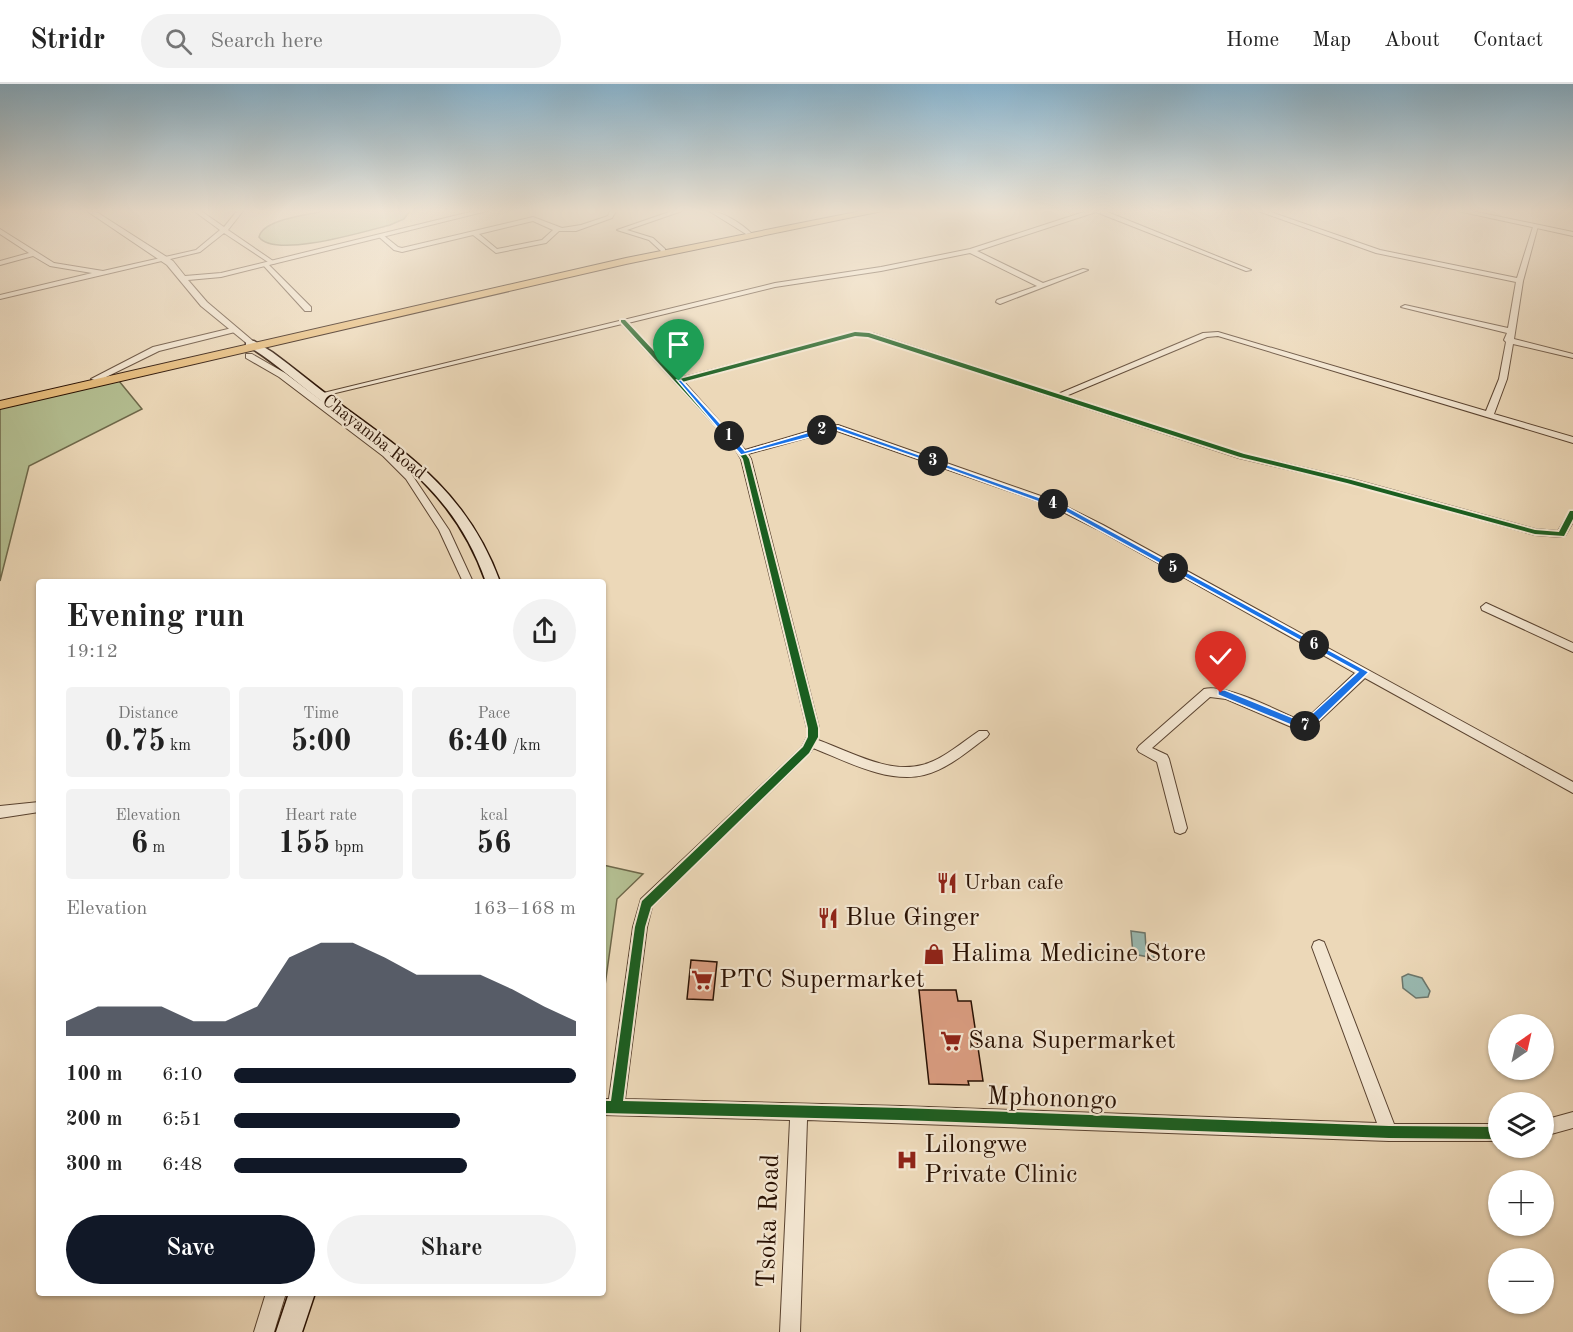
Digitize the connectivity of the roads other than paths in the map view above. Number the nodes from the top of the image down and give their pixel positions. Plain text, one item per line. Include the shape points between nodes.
1 (77, 269) edge
2 (124, 269) edge
3 (174, 269) edge
4 (246, 269) edge
5 (274, 269) edge
6 (582, 269) edge
7 (591, 269) edge
8 (879, 269) edge
9 (1009, 269) edge
10 (1462, 269) edge
11 (1523, 269) edge
12 (1085, 270) dead end
13 (106, 274) junction
14 (221, 275) junction
15 (184, 278) junction
16 (1520, 281) junction
17 (1043, 286) junction
18 (193, 290) junction
19 (0, 297) edge
20 (1000, 302) dead end
21 (1405, 307) dead end
22 (308, 309) dead end
23 (623, 321) junction
24 (232, 330) junction
25 (1510, 331) junction
26 (1508, 340) junction
27 (252, 348) junction
28 (1573, 356) edge
29 (95, 379) junction
30 (679, 381) junction
31 (319, 395) junction
32 (1060, 396) junction
33 (0, 400) edge
34 (0, 405) edge
35 (1489, 415) junction
36 (1573, 440) edge
37 (743, 453) junction
38 (1573, 513) edge
39 (467, 579) edge
40 (492, 579) edge
41 (1486, 607) dead end
42 (1573, 648) edge
43 (1364, 672) junction
44 (982, 734) dead end
45 (811, 742) junction
46 (1573, 788) edge
47 (36, 807) edge
48 (0, 812) edge
49 (1180, 828) dead end
50 (1319, 947) dead end
51 (609, 1107) edge
52 (799, 1112) junction
53 (1573, 1120) edge
54 (1554, 1125) edge
55 (1389, 1132) junction
56 (1488, 1133) edge
57 (275, 1296) edge
58 (301, 1296) edge
59 (264, 1332) edge
60 (289, 1332) edge
61 (790, 1332) edge

1 - 13 street
2 - 13 street
3 - 15 street
4 - 14 street
5 - 22 street
6 - 27 highway
7 - 27 highway
8 - 23 street via 790,282
9 - 17 street
10 - 16 street
11 - 16 street
12 - 17 street
13 - 19 street
14 - 15 street
14 - 18 street
15 - 18 street
16 - 25 street
17 - 20 street
18 - 24 street
21 - 25 street
23 - 30 street
23 - 31 street
24 - 27 street
24 - 29 street via 156,349
25 - 26 street
26 - 28 street
26 - 35 street via 1503,380
27 - 29 highway
27 - 31 main road, Chayamba Road
27 - 34 highway
27 - 39 street via 386,454 409,477 444,530
29 - 33 highway
30 - 32 street via 855,334 882,339
30 - 37 street
31 - 40 main road, Chayamba Road via 407,460 442,493 473,533
32 - 35 street via 1206,335 1218,334
32 - 38 street via 1253,459 1535,532 1561,534
35 - 36 street
37 - 43 street via 832,428 871,439 1067,510
37 - 45 street via 813,728
41 - 42 street
43 - 46 street
43 - 49 street via 1303,727 1221,693 1203,694 1143,748 1162,759
44 - 45 street via 952,756 923,770 906,773
45 - 51 street via 646,904
47 - 48 street
50 - 55 street
51 - 52 street, Mphonongo
52 - 55 street, Mphonongo
52 - 61 street, Tsoka Road
53 - 54 street
55 - 56 street, Mphonongo
57 - 59 street
58 - 60 main road

